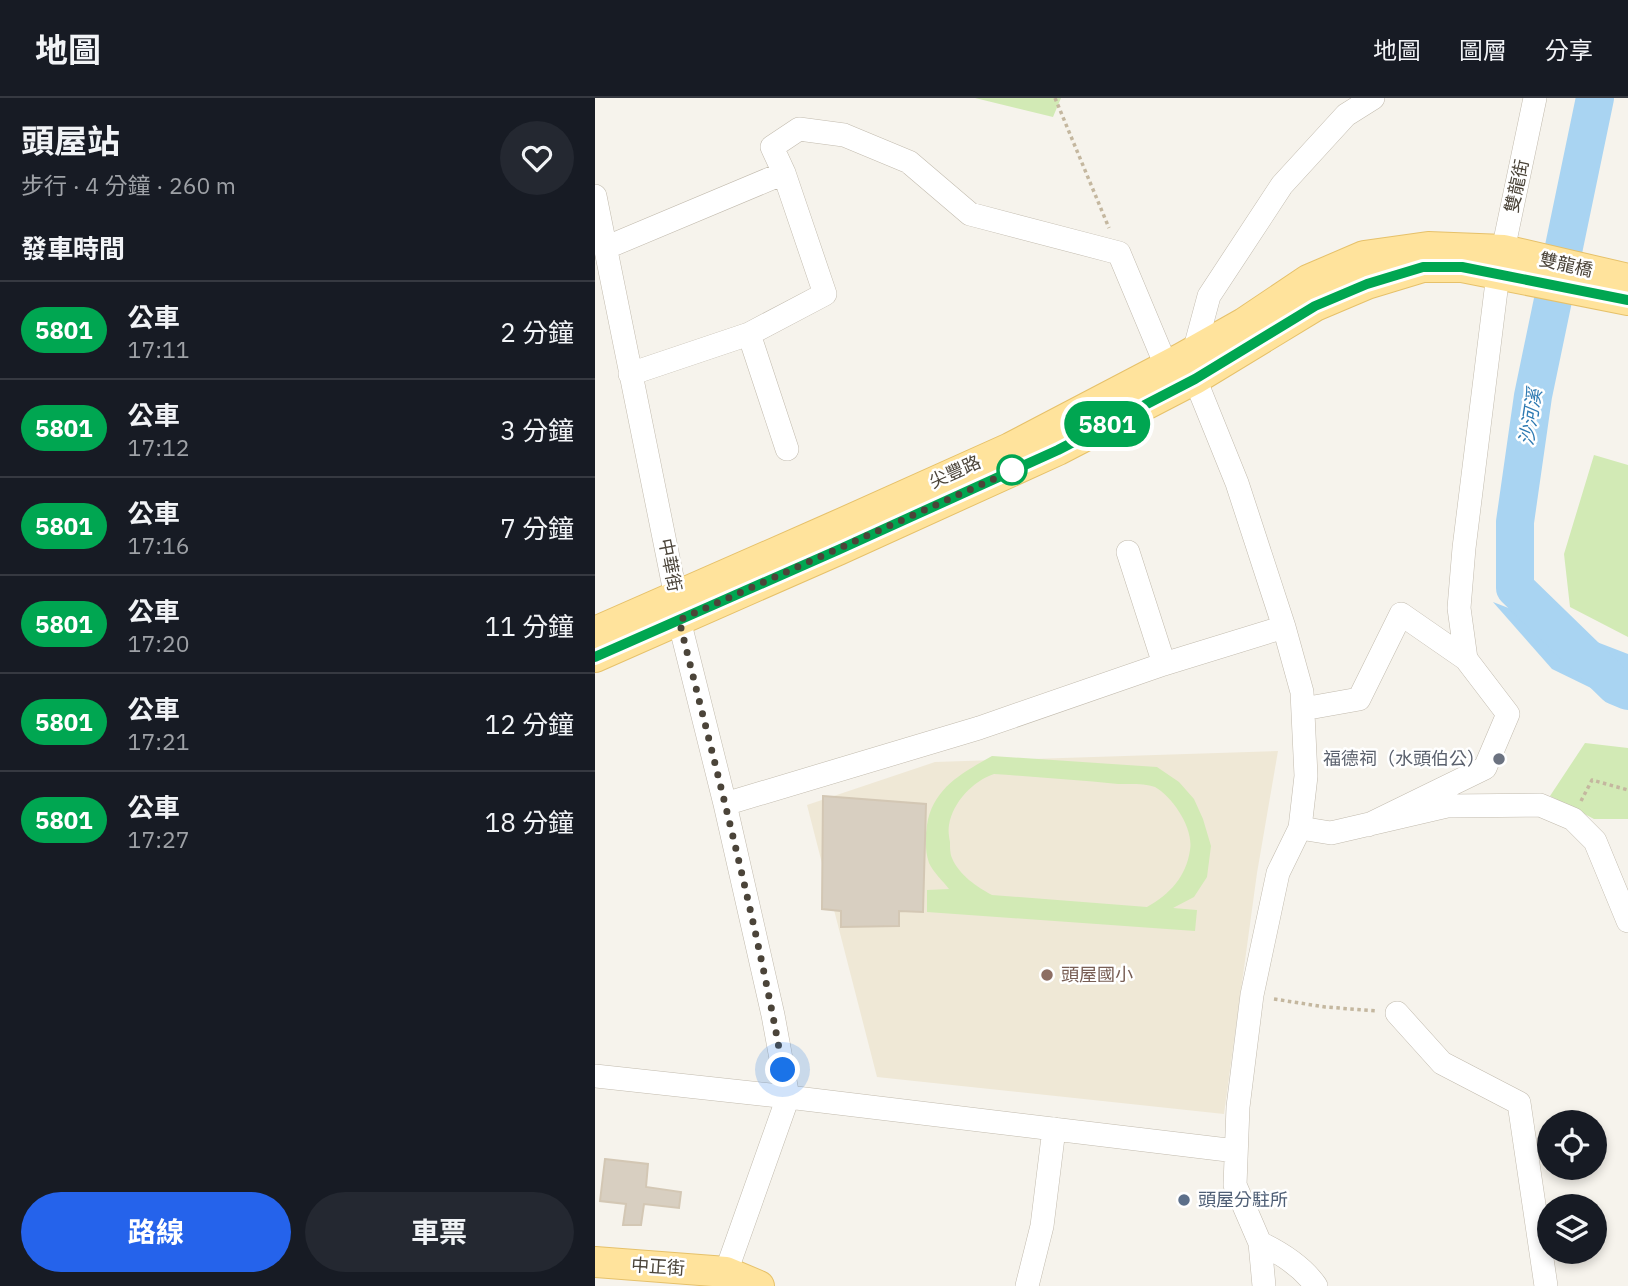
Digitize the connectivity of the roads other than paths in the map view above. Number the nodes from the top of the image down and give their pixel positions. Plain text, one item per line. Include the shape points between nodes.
1 (1373, 98) edge
2 (1535, 98) edge
3 (784, 173) junction
4 (595, 196) edge
5 (605, 248) junction
6 (1501, 262) junction
7 (1628, 279) edge
8 (1628, 300) edge
9 (749, 334) junction
10 (1189, 369) junction
11 (630, 374) junction
12 (787, 449) dead end
13 (1128, 552) dead end
14 (678, 608) junction
15 (1284, 627) junction
16 (595, 632) edge
17 (595, 657) edge
18 (1466, 659) junction
19 (1164, 663) junction
20 (1303, 709) junction
21 (725, 804) junction
22 (1368, 825) junction
23 (1300, 828) junction
24 (1628, 921) edge
25 (1397, 1013) road end
26 (595, 1076) edge
27 (788, 1097) junction
28 (1054, 1129) junction
29 (1235, 1151) junction
30 (1260, 1243) junction
31 (595, 1262) edge
32 (726, 1272) junction
33 (759, 1286) edge
34 (1027, 1286) edge
35 (1264, 1286) edge
36 (1316, 1286) edge
37 (1546, 1286) edge

1 - 10 street via 1346,115 1282,185 1209,296
2 - 6 street, 雙龍街
3 - 5 street
3 - 9 street via 825,294
3 - 10 street via 772,148 799,129 844,135 909,162 970,214 1119,253 1165,363
4 - 5 street, 中華街
5 - 11 street, 中華街
6 - 7 main road, 雙龍橋
6 - 8 main road, 雙龍橋
6 - 10 main road, 尖豐路 via 1423,267 1367,284
6 - 18 street, 雙龍街 via 1462,572 1459,608
9 - 11 street
9 - 12 street
10 - 14 main road, 尖豐路 via 1058,450 838,550
10 - 15 street via 1237,483
11 - 14 street, 中華街
13 - 19 street
14 - 16 main road, 尖豐路
14 - 17 main road, 尖豐路
14 - 21 street, 中華街
15 - 19 street
15 - 20 street
18 - 20 street via 1401,614 1359,699
18 - 22 street via 1508,714 1485,768
19 - 21 street via 979,728
20 - 23 street via 1306,776
21 - 27 street, 中華街
22 - 23 street via 1331,833
22 - 24 street via 1447,806 1540,805 1573,818 1595,841
23 - 29 street via 1277,873 1252,995
25 - 37 street via 1443,1063 1519,1103
26 - 27 street
27 - 28 street
27 - 32 street
28 - 29 street
28 - 34 street via 1042,1226
29 - 30 street via 1235,1185
30 - 35 street
30 - 36 street via 1283,1254
31 - 32 main road, 中正街
32 - 33 main road, 中正街

